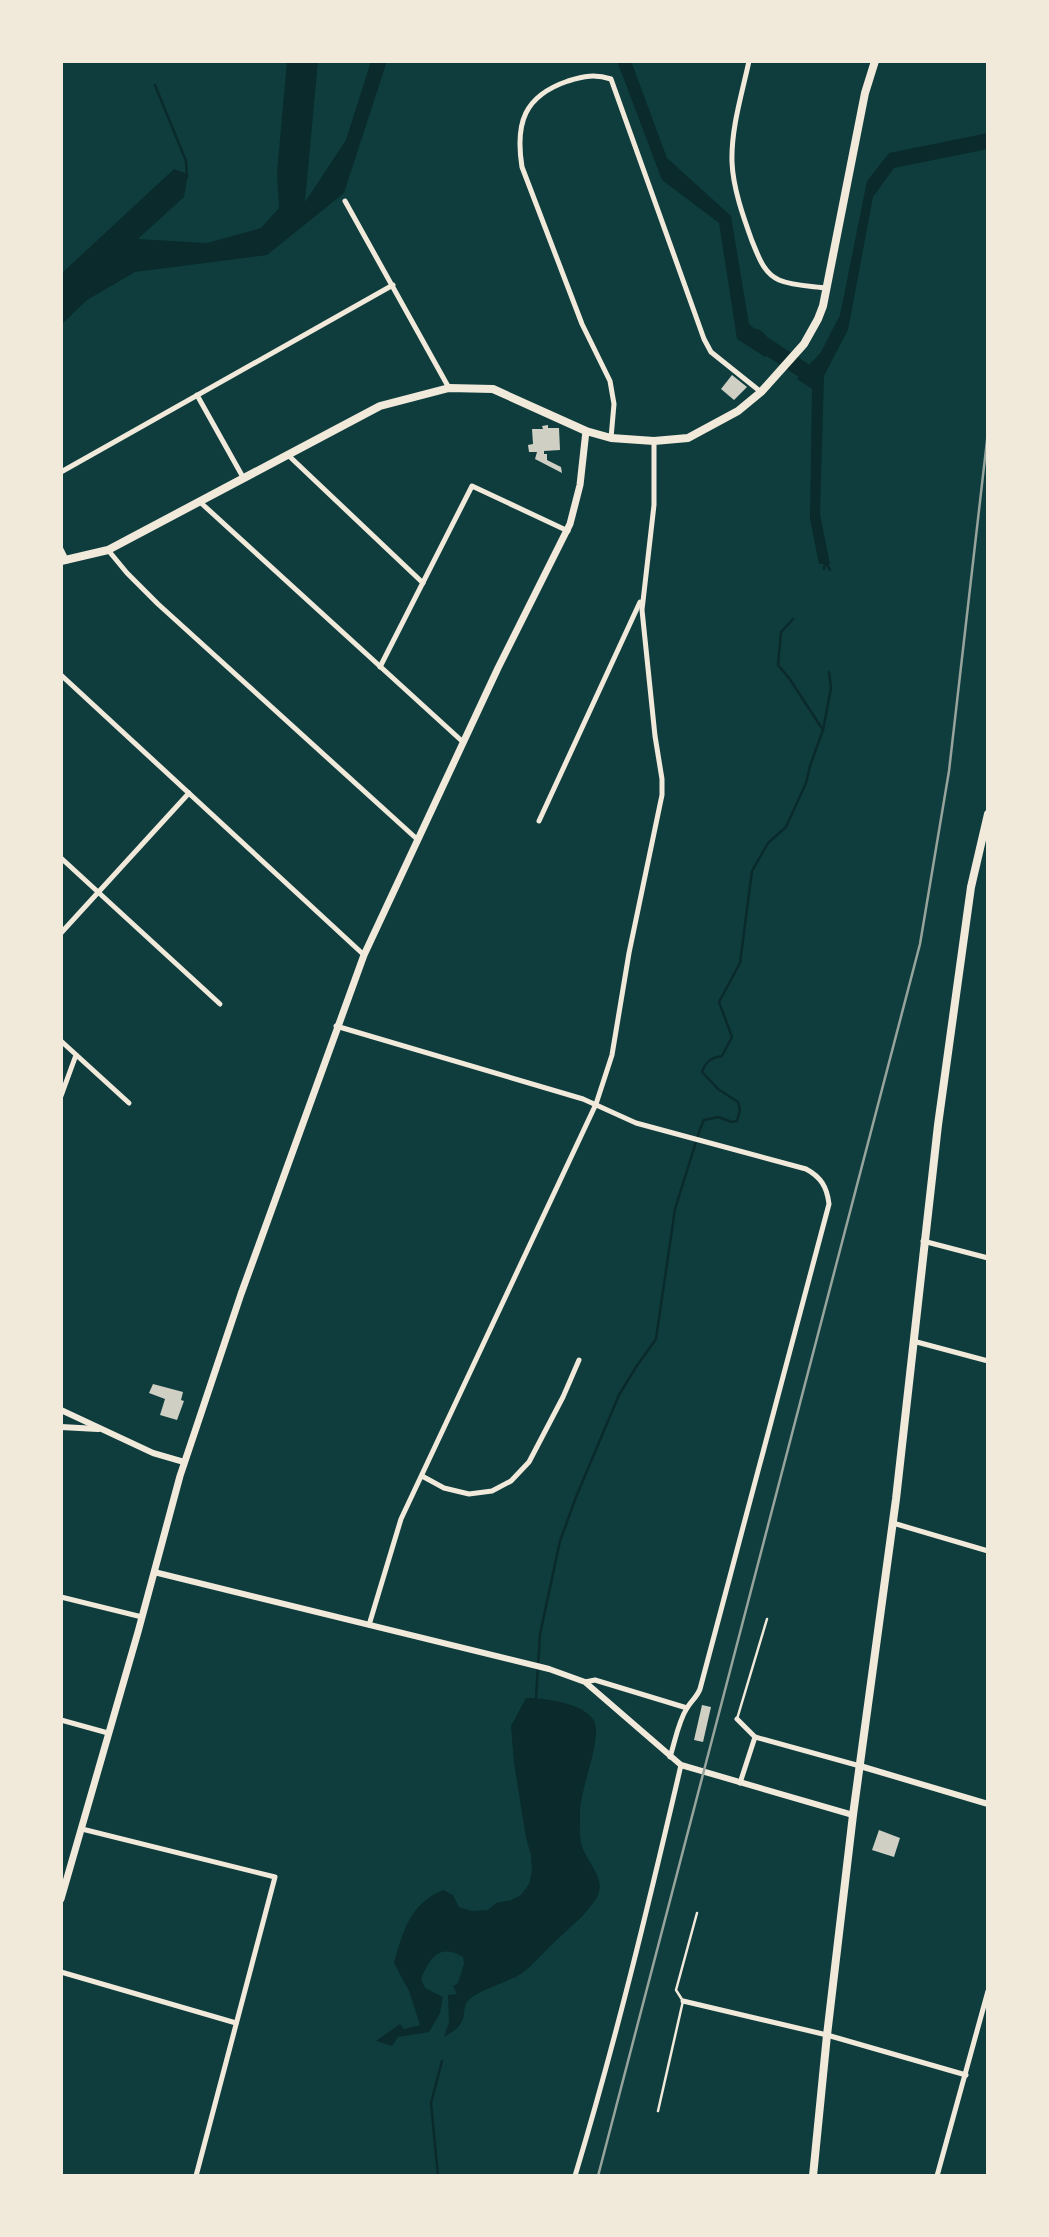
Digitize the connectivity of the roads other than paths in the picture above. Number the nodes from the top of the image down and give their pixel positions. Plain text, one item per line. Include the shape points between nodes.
1 (749, 61) edge
2 (875, 61) edge
3 (345, 201) dead end
4 (393, 285) junction
5 (827, 288) junction
6 (449, 388) junction
7 (761, 391) junction
8 (197, 395) junction
9 (586, 431) junction
10 (611, 438) junction
11 (654, 440) junction
12 (288, 455) junction
13 (61, 472) edge
14 (244, 479) junction
15 (200, 502) junction
16 (568, 531) junction
17 (61, 549) edge
18 (108, 550) junction
19 (64, 561) edge
20 (422, 583) junction
21 (643, 595) junction
22 (380, 667) junction
23 (61, 675) edge
24 (463, 742) junction
25 (189, 793) junction
26 (988, 814) edge
27 (539, 821) dead end
28 (418, 839) junction
29 (61, 858) edge
30 (99, 892) junction
31 (61, 933) edge
32 (364, 955) junction
33 (220, 1004) dead end
34 (337, 1026) junction
35 (61, 1041) edge
36 (76, 1055) junction
37 (61, 1096) edge
38 (129, 1103) dead end
39 (596, 1104) junction
40 (923, 1241) junction
41 (988, 1258) edge
42 (913, 1341) junction
43 (579, 1360) dead end
44 (988, 1361) edge
45 (61, 1410) edge
46 (61, 1427) edge
47 (105, 1430) junction
48 (184, 1462) junction
49 (422, 1476) junction
50 (893, 1523) junction
51 (988, 1551) edge
52 (154, 1572) junction
53 (61, 1597) edge
54 (142, 1617) junction
55 (767, 1619) dead end
56 (369, 1625) junction
57 (585, 1682) junction
58 (687, 1707) junction
59 (737, 1719) joint
60 (61, 1720) edge
61 (108, 1734) junction
62 (755, 1737) junction
63 (670, 1757) junction
64 (681, 1765) junction
65 (860, 1766) junction
66 (740, 1783) junction
67 (988, 1804) edge
68 (853, 1815) junction
69 (82, 1829) junction
70 (65, 1871) edge
71 (61, 1899) edge
72 (697, 1913) dead end
73 (61, 1972) edge
74 (988, 1991) edge
75 (683, 2001) junction
76 (236, 2024) junction
77 (827, 2035) junction
78 (965, 2075) junction
79 (658, 2111) dead end
80 (196, 2176) edge
81 (575, 2176) edge
82 (813, 2176) edge
83 (937, 2176) edge

1 - 5 street via 735,121 732,162 749,233 770,274
2 - 5 main road via 864,93
3 - 4 street
4 - 6 street
4 - 8 street
5 - 7 main road via 804,344
6 - 9 main road via 493,389
6 - 12 main road via 380,407
7 - 10 street via 711,352 704,339 611,79 581,77 554,86 527,107 518,143 522,167 582,324 610,382 614,404
7 - 11 main road via 738,411 688,438
8 - 13 street
8 - 14 street
9 - 10 main road
9 - 16 main road via 580,485
10 - 11 main road
11 - 21 street via 654,505
12 - 14 main road
12 - 20 street
14 - 15 main road
15 - 18 main road
15 - 22 street
16 - 20 street via 472,486
16 - 24 main road
17 - 19 street
18 - 19 main road
18 - 28 street via 158,604
20 - 22 street
21 - 27 street
21 - 39 street via 643,634 662,795 612,1055
22 - 24 street
23 - 25 street
24 - 28 main road
25 - 30 street
25 - 32 street
26 - 40 main road via 961,945
28 - 32 main road
29 - 30 street
30 - 31 street
30 - 33 street
32 - 34 main road
34 - 39 street
34 - 48 main road
35 - 36 street
36 - 37 street
36 - 38 street
39 - 49 street
39 - 58 street via 636,1124 806,1169 825,1186 829,1204 700,1689
40 - 41 street
40 - 42 main road
42 - 44 street
42 - 50 main road
43 - 49 street via 529,1462 511,1481 492,1491 470,1494 444,1488
45 - 47 street
46 - 47 street
47 - 48 street
48 - 52 main road
49 - 56 street via 401,1519
50 - 51 street
50 - 65 main road
52 - 54 main road
52 - 56 street
53 - 54 street
54 - 61 main road
55 - 59 lane
56 - 57 street
57 - 58 street via 595,1680
57 - 63 street
58 - 63 street
59 - 62 street
60 - 61 street
61 - 69 main road
62 - 65 street
62 - 66 street
63 - 64 street
64 - 66 street
64 - 81 street via 598,2101
65 - 67 street
65 - 68 main road
66 - 68 street
68 - 77 main road
69 - 70 main road
69 - 76 street via 275,1877
70 - 71 main road
72 - 75 lane via 676,1990
73 - 76 street
74 - 78 street
75 - 77 street
75 - 79 lane
76 - 80 street
77 - 78 street
77 - 82 main road
78 - 83 street

